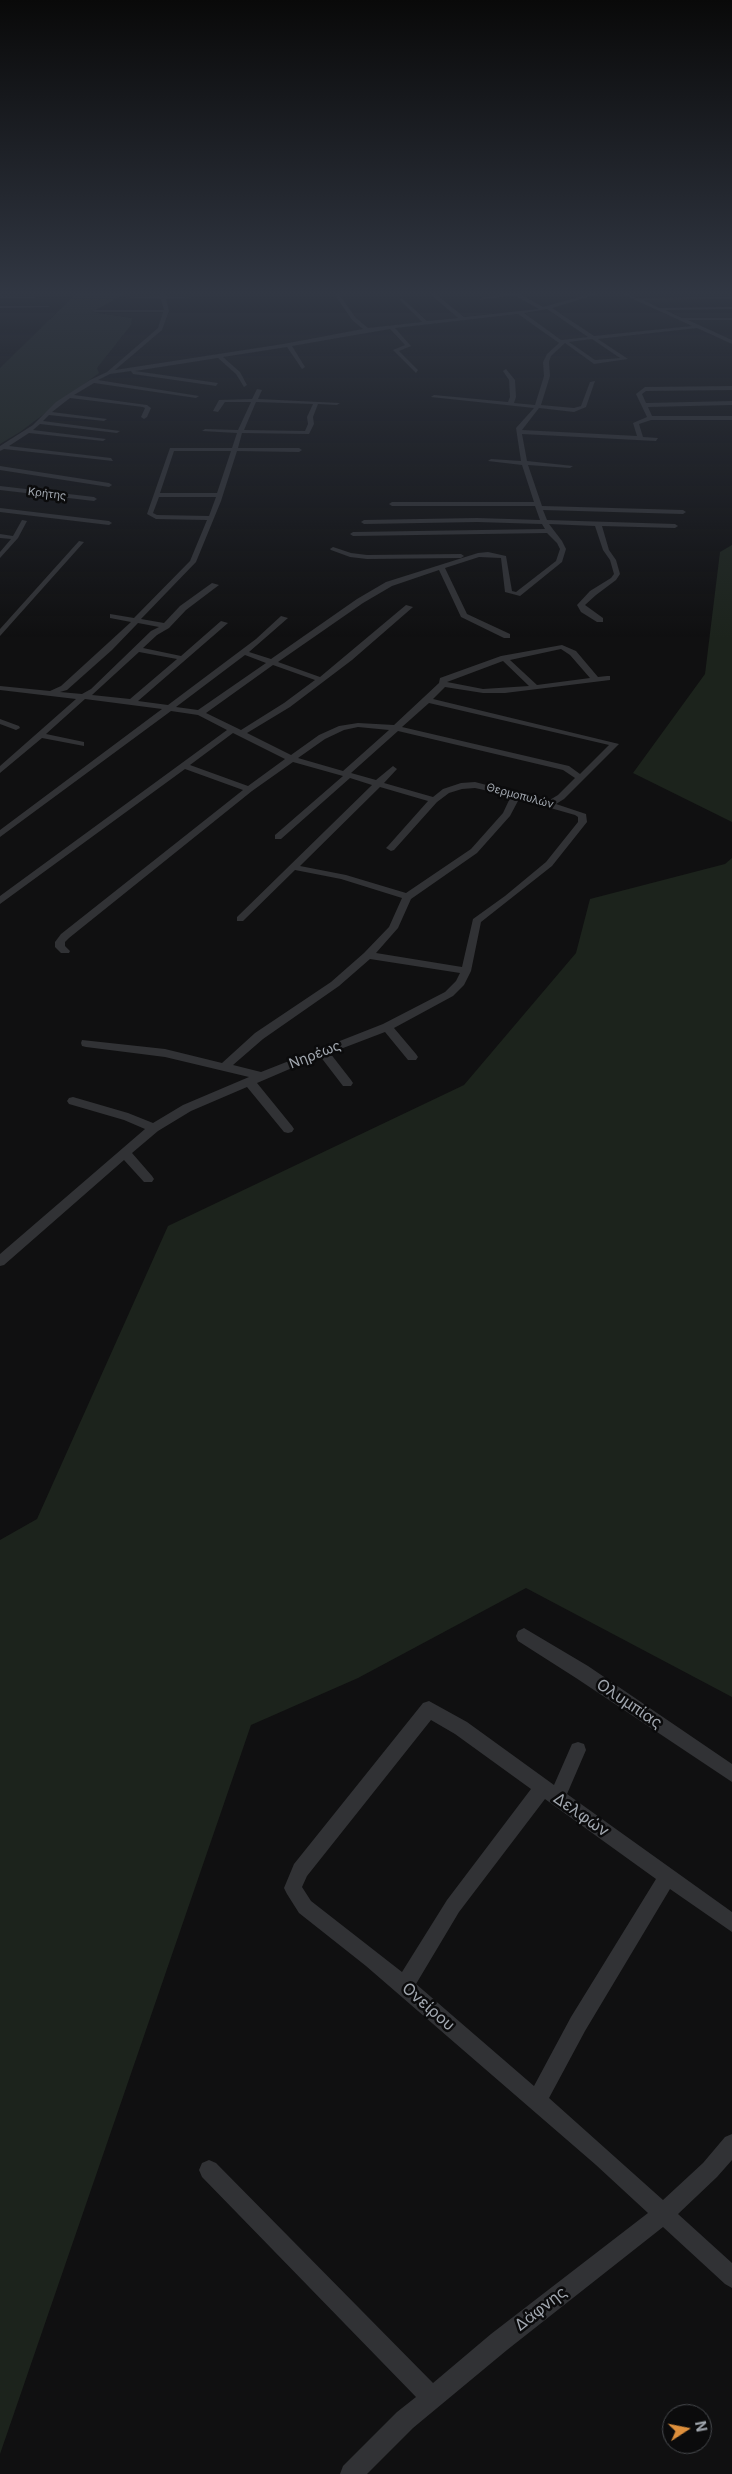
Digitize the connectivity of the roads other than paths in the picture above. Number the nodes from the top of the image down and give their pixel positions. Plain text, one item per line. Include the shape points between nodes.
1 (55, 407) edge
2 (147, 407) edge
3 (218, 407) edge
4 (251, 407) edge
5 (314, 407) edge
6 (532, 407) edge
7 (581, 407) edge
8 (644, 407) edge
9 (537, 408) junction
10 (216, 411) dead end
11 (47, 413) junction
12 (144, 417) dead end
13 (650, 418) junction
14 (732, 418) edge
15 (104, 419) dead end
16 (38, 422) junction
17 (28, 431) junction
18 (117, 431) dead end
19 (205, 431) dead end
20 (240, 432) junction
21 (519, 432) junction
22 (641, 438) junction
23 (103, 439) dead end
24 (656, 439) dead end
25 (2, 448) edge
26 (235, 449) junction
27 (299, 450) dead end
28 (111, 460) dead end
29 (491, 461) dead end
30 (525, 464) junction
31 (570, 466) dead end
32 (0, 468) edge
33 (109, 485) dead end
34 (0, 488) edge
35 (156, 495) junction
36 (220, 495) junction
37 (94, 500) dead end
38 (392, 504) dead end
39 (539, 506) junction
40 (0, 510) edge
41 (683, 512) dead end
42 (211, 518) junction
43 (24, 521) dead end
44 (544, 521) junction
45 (364, 522) dead end
46 (109, 523) dead end
47 (598, 523) junction
48 (674, 526) dead end
49 (549, 531) junction
50 (353, 534) dead end
51 (0, 536) edge
52 (15, 538) junction
53 (81, 542) dead end
54 (333, 549) dead end
55 (478, 555) junction
56 (0, 556) edge
57 (441, 567) junction
58 (215, 585) dead end
59 (409, 607) dead end
60 (113, 616) dead end
61 (284, 618) dead end
62 (600, 620) dead end
63 (136, 621) junction
64 (224, 622) dead end
65 (166, 626) junction
66 (0, 634) edge
67 (507, 636) dead end
68 (138, 649) junction
69 (243, 652) junction
70 (182, 658) junction
71 (504, 658) junction
72 (274, 662) junction
73 (608, 678) dead end
74 (319, 679) junction
75 (593, 680) junction
76 (443, 684) junction
77 (0, 688) edge
78 (536, 688) junction
79 (53, 692) junction
80 (83, 697) junction
81 (427, 700) junction
82 (132, 702) junction
83 (172, 707) junction
84 (200, 713) junction
85 (0, 721) edge
86 (16, 728) dead end
87 (396, 728) junction
88 (237, 731) junction
89 (40, 735) junction
90 (81, 744) dead end
91 (290, 758) junction
92 (185, 766) junction
93 (393, 769) dead end
94 (0, 770) edge
95 (347, 774) junction
96 (580, 778) junction
97 (379, 783) junction
98 (249, 790) junction
99 (516, 794) junction
100 (434, 800) junction
101 (550, 804) junction
102 (583, 816) joint
103 (0, 834) edge
104 (278, 837) dead end
105 (391, 848) dead end
106 (292, 867) junction
107 (407, 897) junction
108 (0, 901) edge
109 (240, 919) dead end
110 (65, 951) dead end
111 (368, 954) junction
112 (466, 970) junction
113 (387, 1027) junction
114 (86, 1043) dead end
115 (323, 1052) junction
116 (412, 1057) dead end
117 (225, 1066) junction
118 (262, 1076) junction
119 (249, 1081) junction
120 (347, 1083) dead end
121 (73, 1101) dead end
122 (154, 1128) junction
123 (288, 1129) dead end
124 (125, 1153) junction
125 (148, 1179) dead end
126 (0, 1261) edge
127 (524, 1636) dead end
128 (429, 1709) joint
129 (578, 1750) dead end
130 (732, 1774) edge
131 (550, 1793) junction
132 (668, 1876) junction
133 (732, 1922) edge
134 (404, 1986) junction
135 (537, 2101) junction
136 (732, 2144) edge
137 (209, 2170) dead end
138 (663, 2214) junction
139 (732, 2278) edge
140 (432, 2398) junction
141 (351, 2474) edge

1 - 11 street
2 - 12 street
3 - 10 street
4 - 20 street
5 - 20 street via 306,434
6 - 9 street
7 - 9 street
8 - 13 street
9 - 21 street
11 - 15 street
11 - 16 street
13 - 14 street
13 - 22 street via 636,423
16 - 17 street
16 - 18 street
17 - 23 street
17 - 25 street
19 - 20 street
20 - 26 street
21 - 22 street
21 - 30 street
22 - 24 street
25 - 28 street
26 - 27 street
26 - 35 street via 172,449
26 - 36 street
29 - 30 street
30 - 31 street
30 - 39 street
32 - 33 street
34 - 37 street, Κρήτης
35 - 36 street
35 - 42 street via 151,516
36 - 42 street
38 - 39 street
39 - 41 street
39 - 44 street
40 - 46 street
42 - 63 street via 193,562
43 - 52 street
44 - 45 street
44 - 47 street
44 - 49 street
47 - 48 street
47 - 62 street via 617,574 582,605 584,610
49 - 50 street
49 - 55 street via 560,542 562,556 559,562 517,594 509,592 504,557
51 - 52 street
52 - 56 street
53 - 66 street
54 - 55 street via 367,557
55 - 57 street
57 - 67 street via 464,615
57 - 72 street via 389,584
58 - 65 street via 196,597
59 - 74 street
60 - 63 street
61 - 69 street
63 - 65 street
63 - 79 street via 64,688
64 - 70 street
65 - 68 street
68 - 70 street
68 - 80 street via 94,691
69 - 72 street
69 - 83 street
70 - 82 street
71 - 75 street via 562,647 578,659 594,677
71 - 76 street via 443,680
71 - 78 street
72 - 74 street
72 - 84 street
73 - 75 street
74 - 88 street via 287,705
75 - 78 street
76 - 78 street via 483,692
76 - 81 street
77 - 79 street
79 - 80 street
80 - 82 street
80 - 89 street
81 - 87 street
81 - 96 street via 615,744
82 - 83 street
83 - 84 street
83 - 103 street
84 - 88 street
85 - 86 street
87 - 91 street via 358,725 342,728 322,736
87 - 95 street
87 - 96 street via 566,768
88 - 91 street
88 - 92 street
89 - 90 street
89 - 94 street
91 - 95 street
91 - 98 street
92 - 98 street
92 - 108 street
93 - 97 street
95 - 97 street
95 - 104 street
96 - 101 street
97 - 100 street
97 - 106 street
98 - 110 street via 65,936 60,942
99 - 100 street, Θερμοπυλών via 476,785 461,786
99 - 101 street, Θερμοπυλών
99 - 107 street via 507,814 474,851
100 - 105 street, Θερμοπυλών
101 - 102 street, Θερμοπυλών
102 - 112 street, Νηρέως via 582,822 549,864 476,921
106 - 107 street via 360,881
106 - 109 street
107 - 111 street via 393,928
111 - 112 street
111 - 117 street via 334,984 259,1036
112 - 113 street, Νηρέως via 460,983 449,994
113 - 115 street, Νηρέως
113 - 116 street
114 - 117 street via 165,1053
115 - 118 street, Νηρέως
115 - 120 street
117 - 118 street
118 - 119 street, Νηρέως
119 - 122 street, Νηρέως via 187,1108
119 - 123 street
121 - 122 street
122 - 124 street, Νηρέως
124 - 125 street
124 - 126 street, Νηρέως
127 - 130 street, Ολυμπίας
128 - 131 street, Δελφών via 462,1728
128 - 134 street, Ονείρου via 300,1870 293,1888 305,1907
129 - 131 street
131 - 132 street, Δελφών
131 - 134 street via 453,1906
132 - 133 street, Δελφών
132 - 135 street via 578,2024
134 - 135 street, Ονείρου
135 - 138 street, Ονείρου
136 - 138 street, Δάφνης via 710,2170
137 - 140 street
138 - 139 street, Ονείρου
138 - 140 street, Δάφνης
140 - 141 street, Δάφνης

